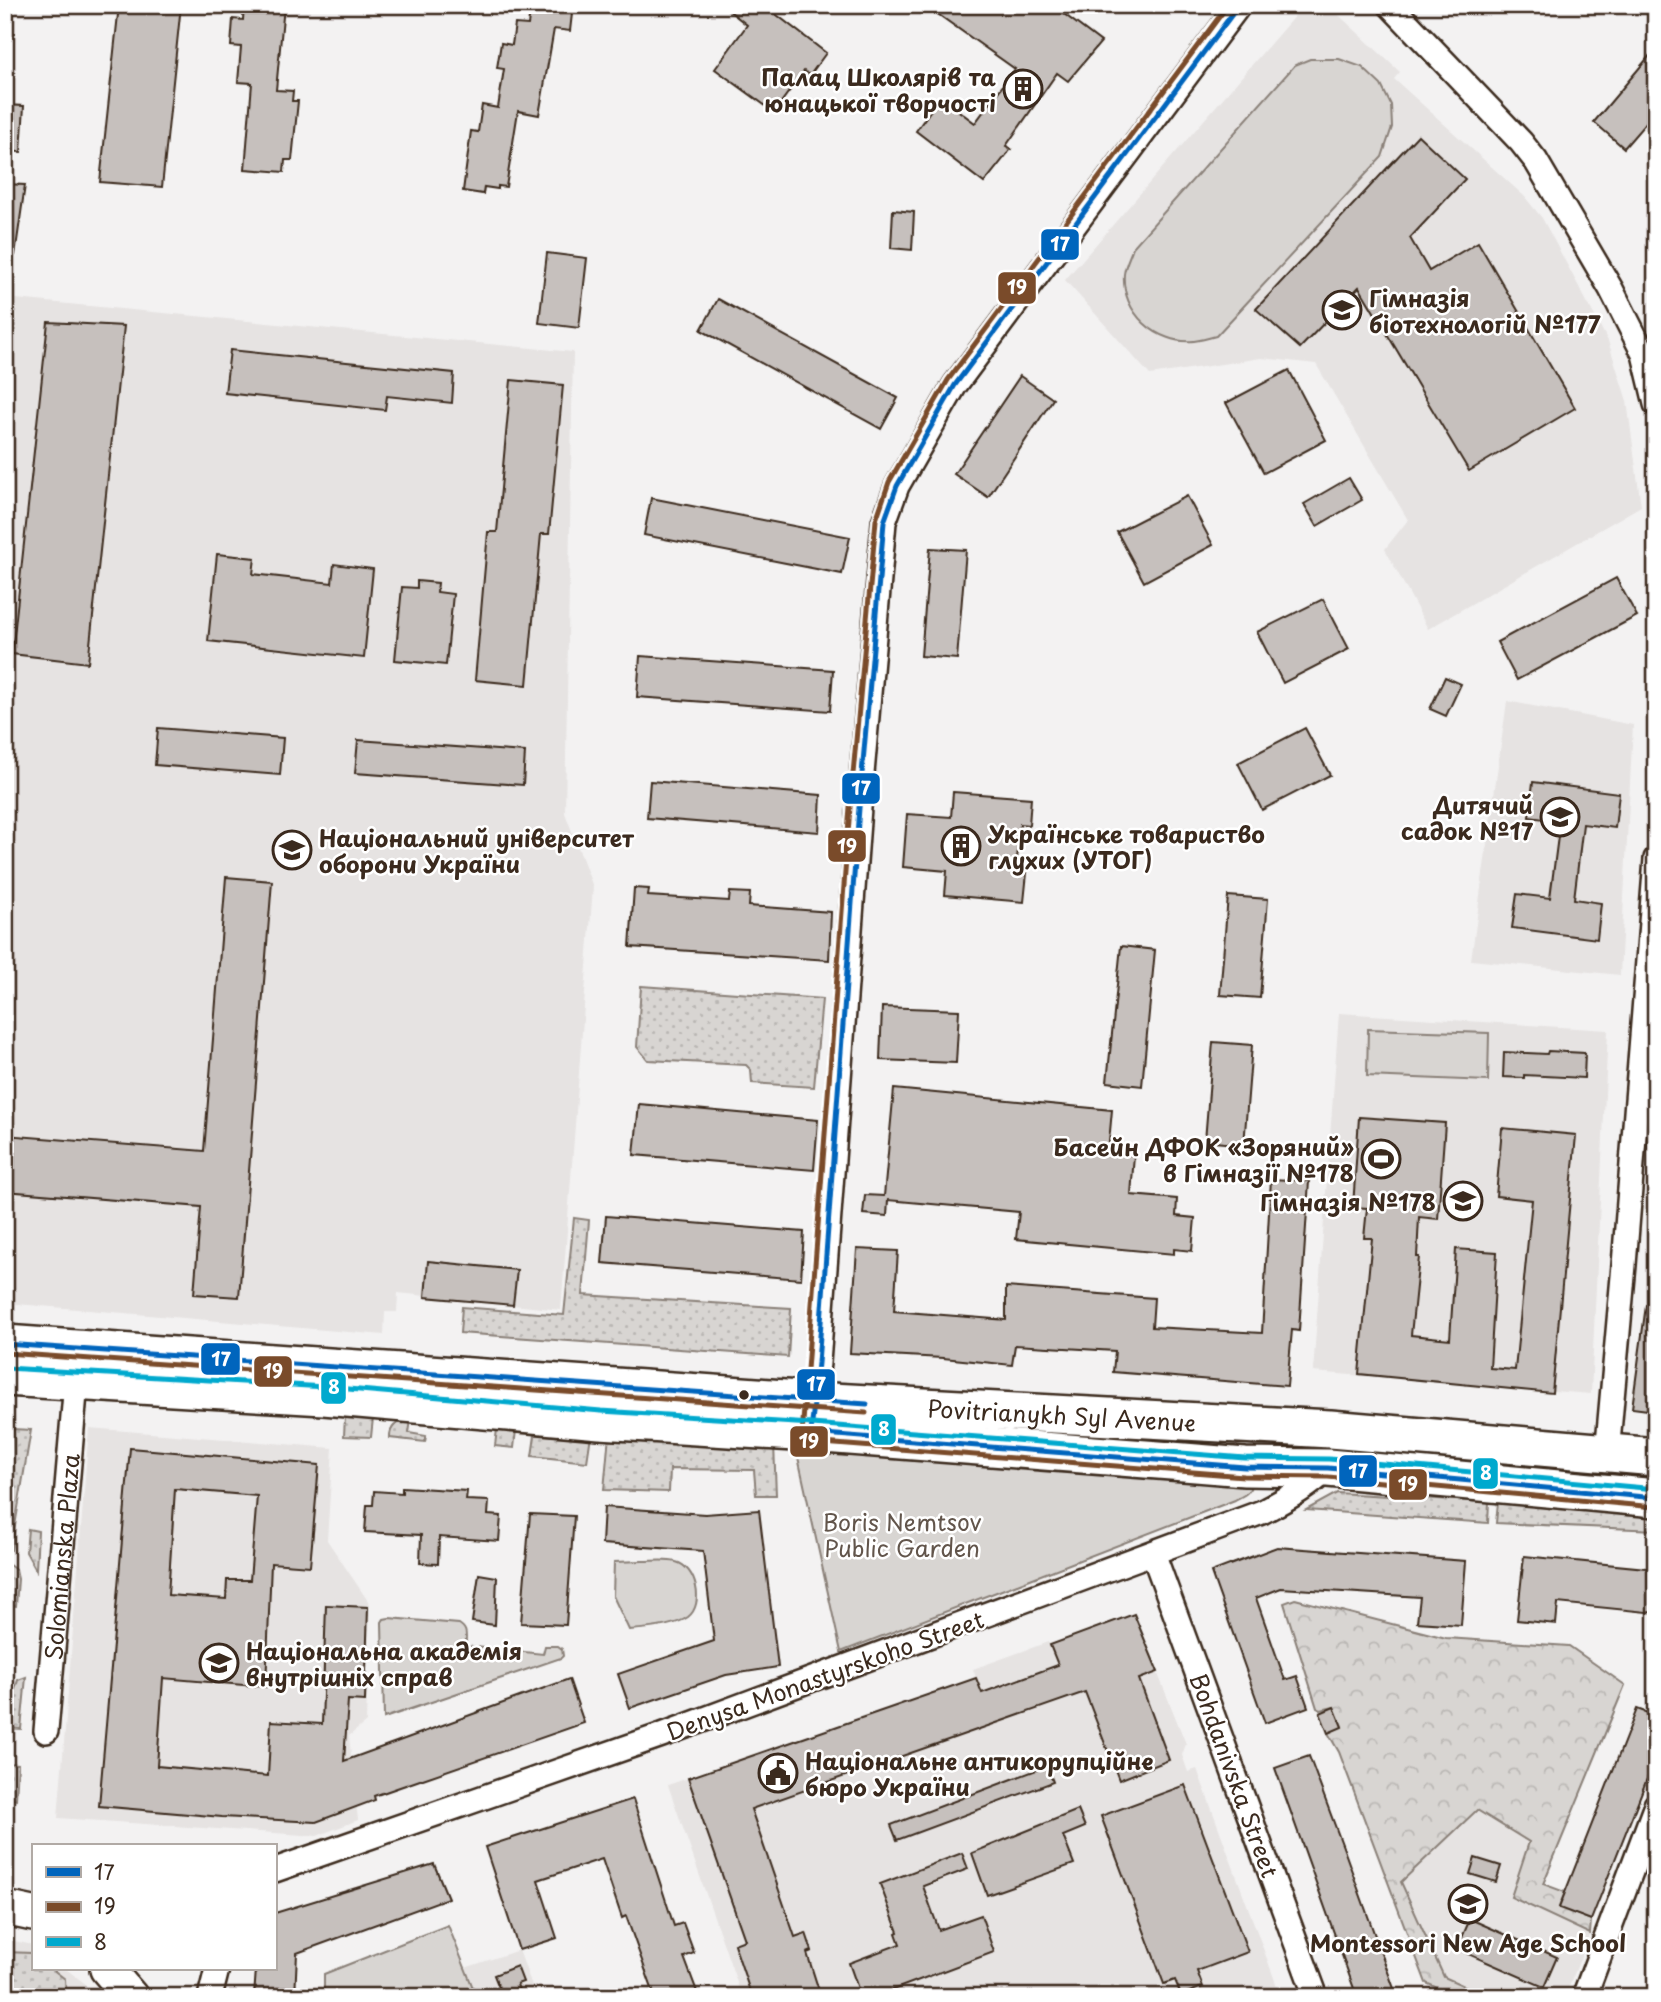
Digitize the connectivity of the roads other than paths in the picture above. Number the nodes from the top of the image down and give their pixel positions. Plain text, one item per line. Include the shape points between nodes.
1 (1239, 5) edge
2 (1390, 5) edge
3 (1656, 404) edge
4 (1656, 859) edge
5 (5, 1344) edge
6 (5, 1377) edge
7 (76, 1382) junction
8 (812, 1417) junction
9 (1329, 1429) junction
10 (1607, 1454) junction
11 (1656, 1457) edge
12 (1328, 1468) junction
13 (1656, 1497) edge
14 (1153, 1553) junction
15 (46, 1731) dead end
16 (1656, 1805) edge
17 (276, 1870) edge
18 (5, 1908) edge
19 (32, 1914) edge
20 (108, 1970) edge
21 (217, 1970) edge
22 (131, 1997) edge
23 (210, 1997) edge
24 (1316, 1997) edge
25 (1584, 1997) edge

1 - 8 street via 956,385 897,486 884,522
2 - 3 street via 1536,161 1644,354
4 - 10 street
5 - 8 main road, Povitrianykh Syl Avenue
6 - 7 main road, Povitrianykh Syl Avenue
7 - 8 main road, Povitrianykh Syl Avenue via 324,1396 600,1420
7 - 15 street, Solomianska Plaza
8 - 9 main road, Povitrianykh Syl Avenue
8 - 12 main road, Povitrianykh Syl Avenue via 1196,1463
9 - 10 main road, Povitrianykh Syl Avenue
9 - 12 street
10 - 11 main road, Povitrianykh Syl Avenue
12 - 13 main road, Povitrianykh Syl Avenue
12 - 14 street, Denysa Monastyrskoho Street via 1301,1491 1262,1512
14 - 17 street, Denysa Monastyrskoho Street via 662,1735
14 - 24 street, Bohdanivska Street
16 - 25 street
18 - 19 main road
20 - 22 main road
21 - 23 street

